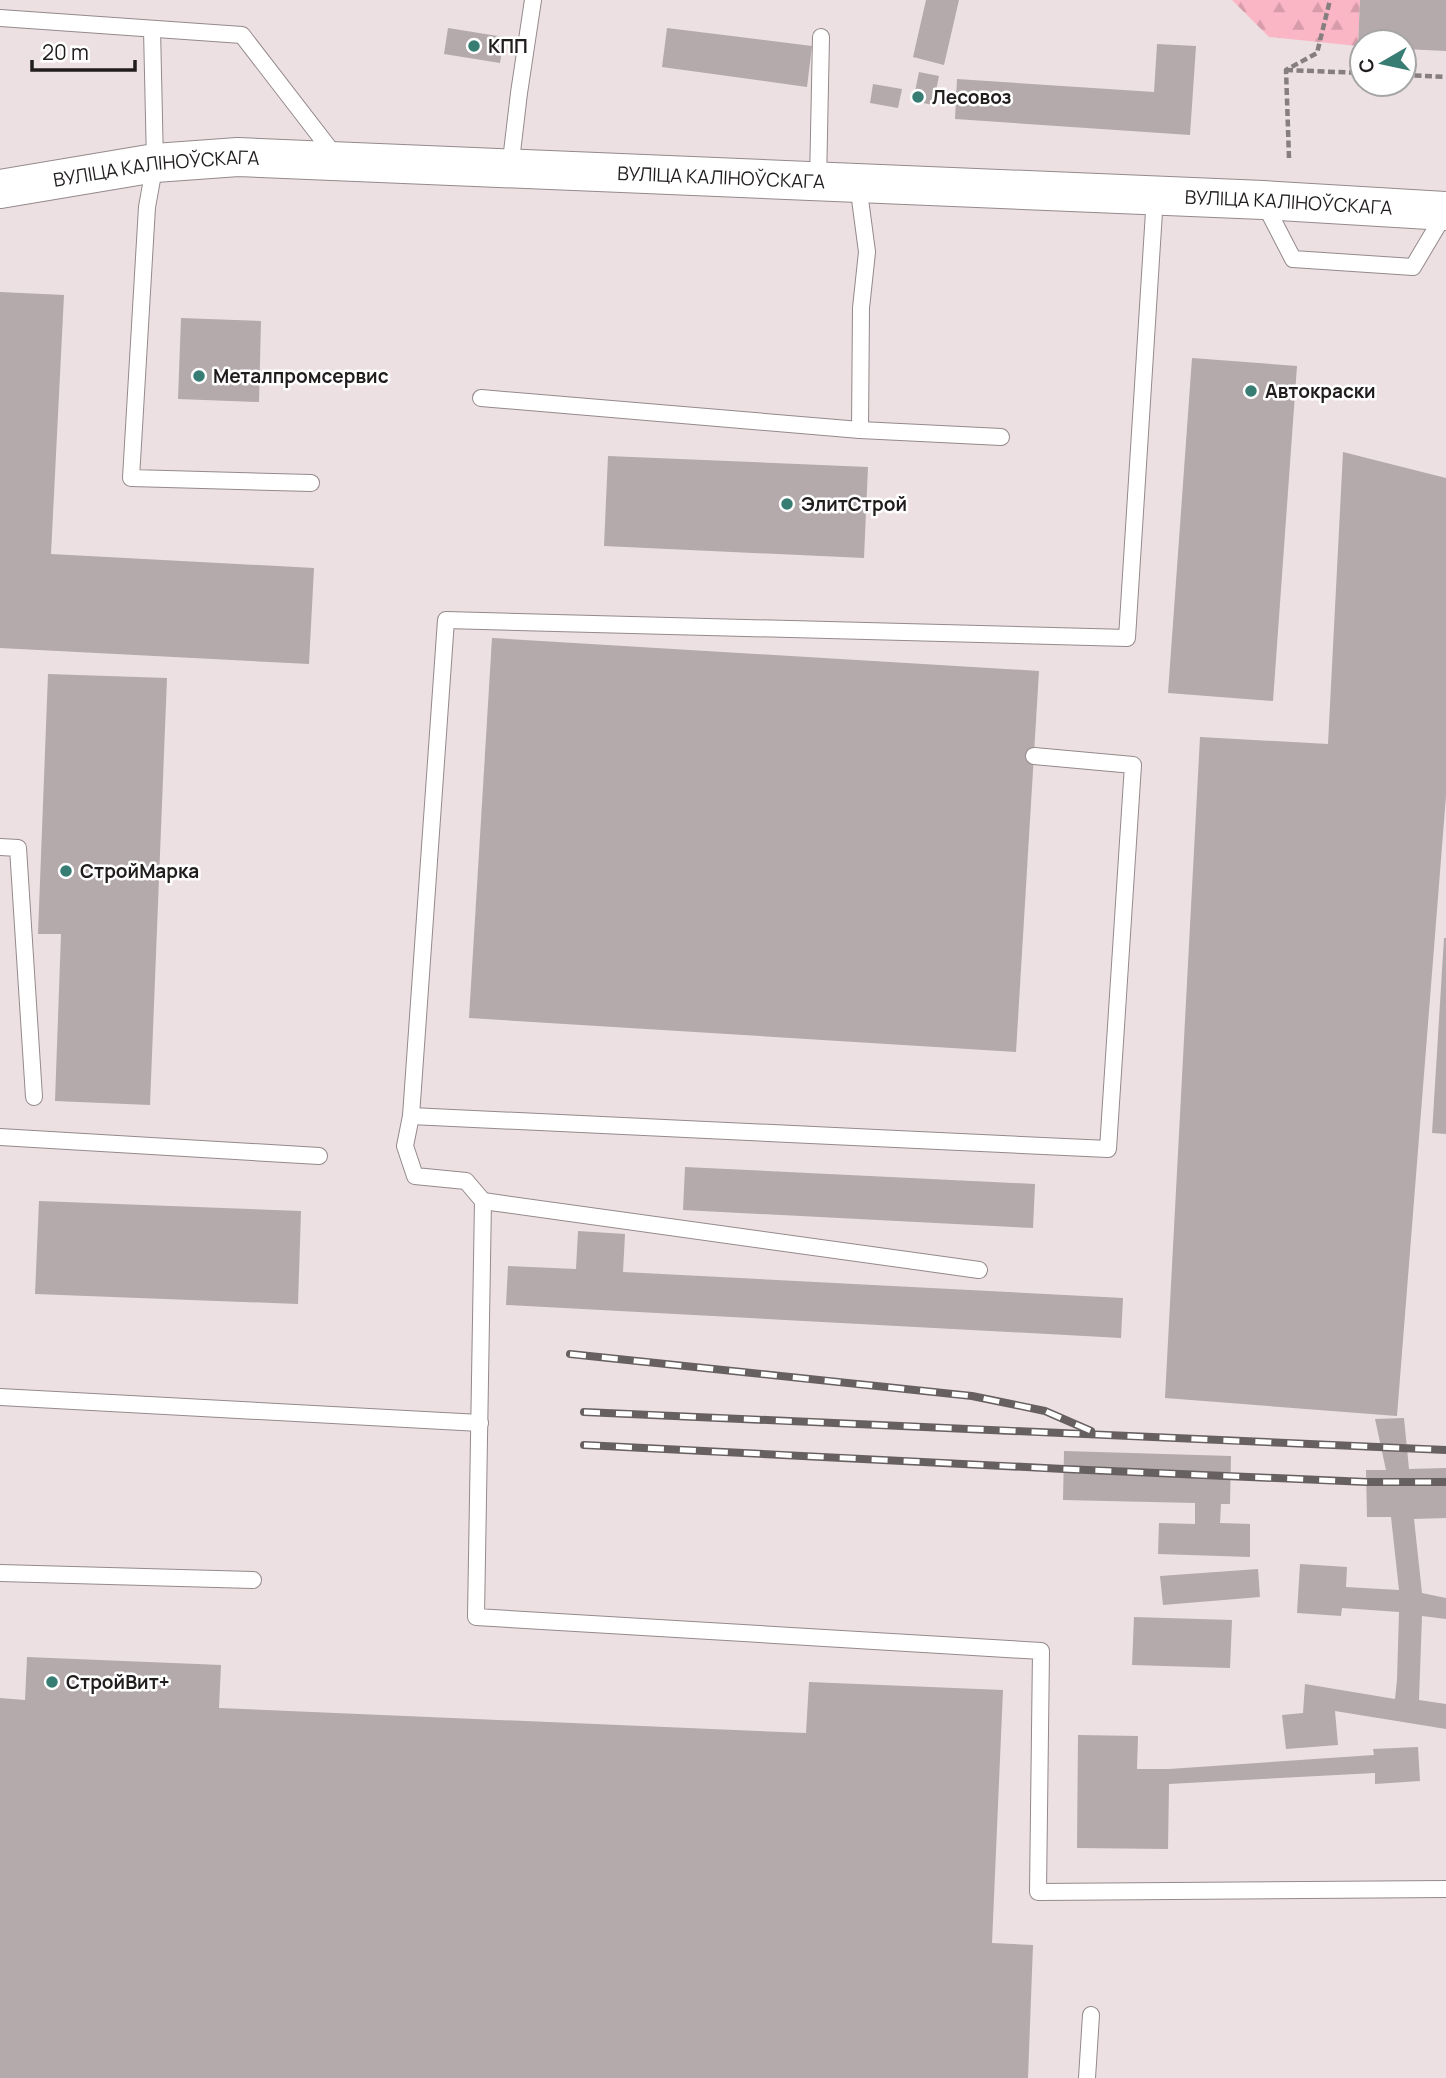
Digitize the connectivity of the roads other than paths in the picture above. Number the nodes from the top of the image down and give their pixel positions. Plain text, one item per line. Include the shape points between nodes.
1 (533, 0) edge
2 (0, 19) edge
3 (152, 29) junction
4 (821, 37) dead end
5 (338, 159) junction
6 (155, 163) junction
7 (510, 169) junction
8 (818, 182) junction
9 (858, 184) junction
10 (0, 189) edge
11 (1155, 196) junction
12 (1263, 200) junction
13 (1446, 211) edge
14 (481, 398) dead end
15 (860, 430) junction
16 (1001, 438) dead end
17 (311, 483) dead end
18 (1034, 756) dead end
19 (0, 847) edge
20 (34, 1097) dead end
21 (411, 1116) junction
22 (0, 1138) edge
23 (319, 1156) dead end
24 (483, 1201) junction
25 (979, 1270) dead end
26 (0, 1397) edge
27 (480, 1423) junction
28 (0, 1573) edge
29 (254, 1580) dead end
30 (1446, 1889) edge
31 (1091, 2015) dead end
32 (1087, 2078) edge

1 - 7 lane
2 - 3 lane
3 - 5 lane via 242,35
3 - 6 lane
4 - 8 lane
5 - 6 street, ВУЛІЦА КАЛІНОЎСКАГА via 238,157
5 - 7 street, ВУЛІЦА КАЛІНОЎСКАГА
6 - 10 street, ВУЛІЦА КАЛІНОЎСКАГА
6 - 17 lane via 147,206 131,478
7 - 8 street, ВУЛІЦА КАЛІНОЎСКАГА
8 - 9 street, ВУЛІЦА КАЛІНОЎСКАГА
9 - 11 street, ВУЛІЦА КАЛІНОЎСКАГА
9 - 15 lane via 867,252 860,308
11 - 12 street, ВУЛІЦА КАЛІНОЎСКАГА
11 - 21 lane via 1127,638 446,620
12 - 13 street, ВУЛІЦА КАЛІНОЎСКАГА
12 - 13 lane via 1293,259 1413,267
14 - 15 lane
15 - 16 lane
18 - 21 lane via 1133,765 1108,1149
19 - 20 lane via 18,848
21 - 24 lane via 405,1146 415,1176 466,1181
22 - 23 lane
24 - 25 lane
24 - 27 lane
26 - 27 lane
27 - 30 lane via 476,1617 1041,1651 1038,1892
28 - 29 lane
31 - 32 lane

